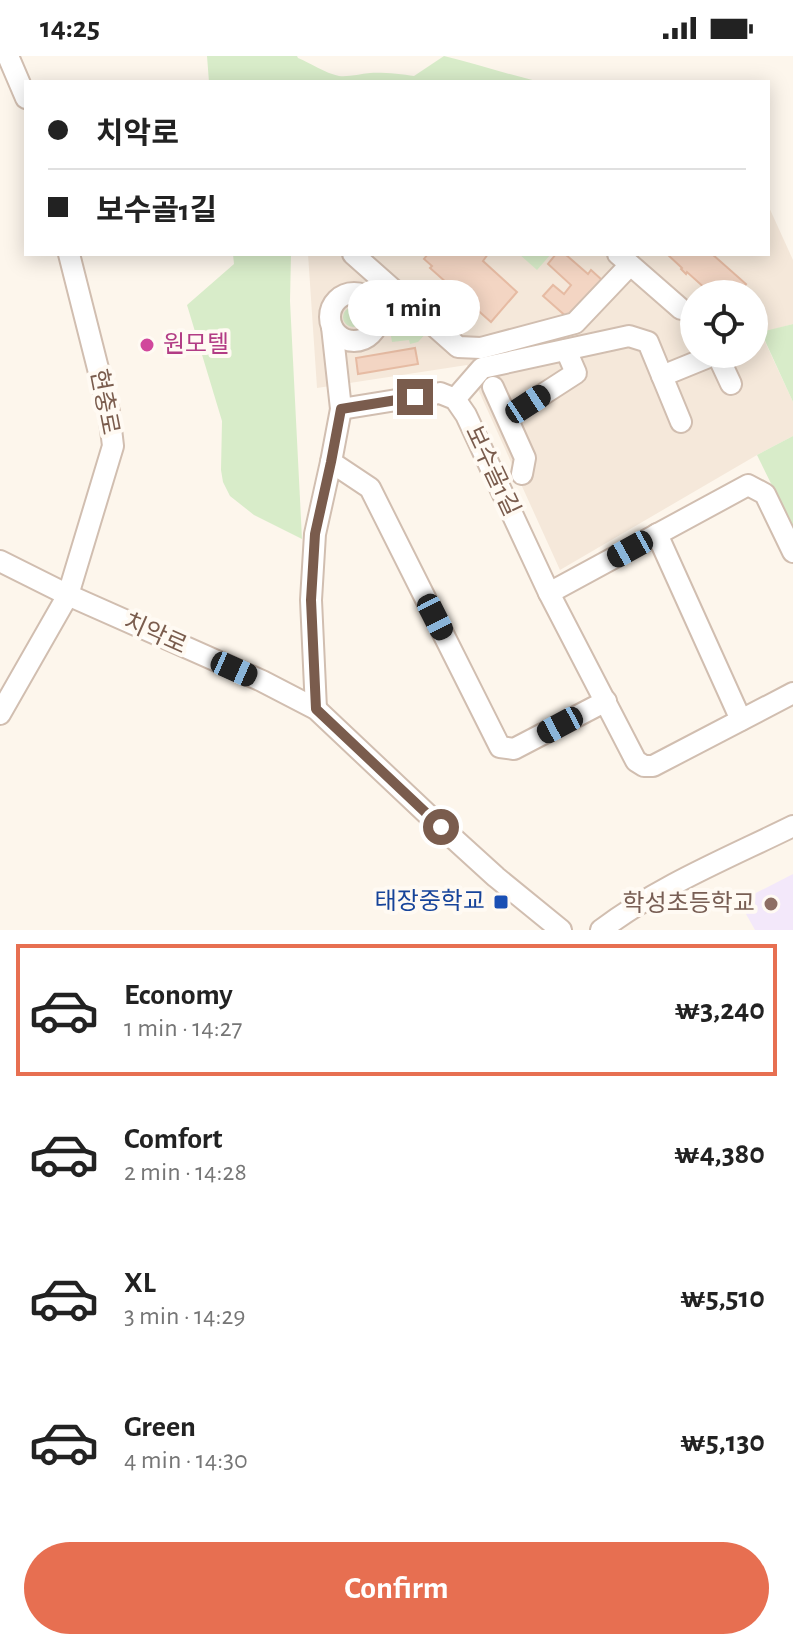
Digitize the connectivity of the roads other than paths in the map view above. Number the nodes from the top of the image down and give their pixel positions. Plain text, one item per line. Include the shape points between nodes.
1 (8, 56) edge
2 (24, 93) edge
3 (70, 256) edge
4 (355, 256) edge
5 (624, 259) edge
6 (680, 308) edge
7 (332, 327) dead end
8 (566, 350) junction
9 (682, 368) edge
10 (723, 368) edge
11 (662, 376) junction
12 (731, 384) dead end
13 (493, 387) dead end
14 (455, 399) junction
15 (528, 404) dead end
16 (341, 409) junction
17 (681, 422) dead end
18 (331, 462) junction
19 (522, 474) dead end
20 (657, 534) junction
21 (793, 552) edge
22 (0, 561) edge
23 (549, 593) junction
24 (68, 595) junction
25 (793, 693) edge
26 (606, 701) junction
27 (316, 709) junction
28 (0, 714) edge
29 (741, 720) junction
30 (793, 826) edge
31 (561, 930) edge
32 (601, 930) edge

1 - 2 street
3 - 24 street, 현충로 via 113,446
4 - 5 street via 458,347 481,348 575,323
5 - 6 street
7 - 16 street
8 - 11 street via 629,336 648,342
8 - 14 street via 482,368
8 - 15 street via 576,373
9 - 11 street
10 - 12 street
11 - 17 street
13 - 19 street via 525,458
14 - 16 street, 보수골1길 via 440,393
14 - 23 street, 보수골1길
16 - 18 street
18 - 26 street via 370,488 500,747 514,749
18 - 27 street via 315,534 311,600
20 - 21 street via 748,485 765,494
20 - 23 street
20 - 29 street
22 - 24 street, 치악로
23 - 26 street, 보수골1길
24 - 27 street, 치악로
24 - 28 street, 현충로
25 - 29 street, 보수골1길
26 - 29 street, 보수골1길 via 636,761 644,766
27 - 31 street, 치악로
30 - 32 street via 659,893

